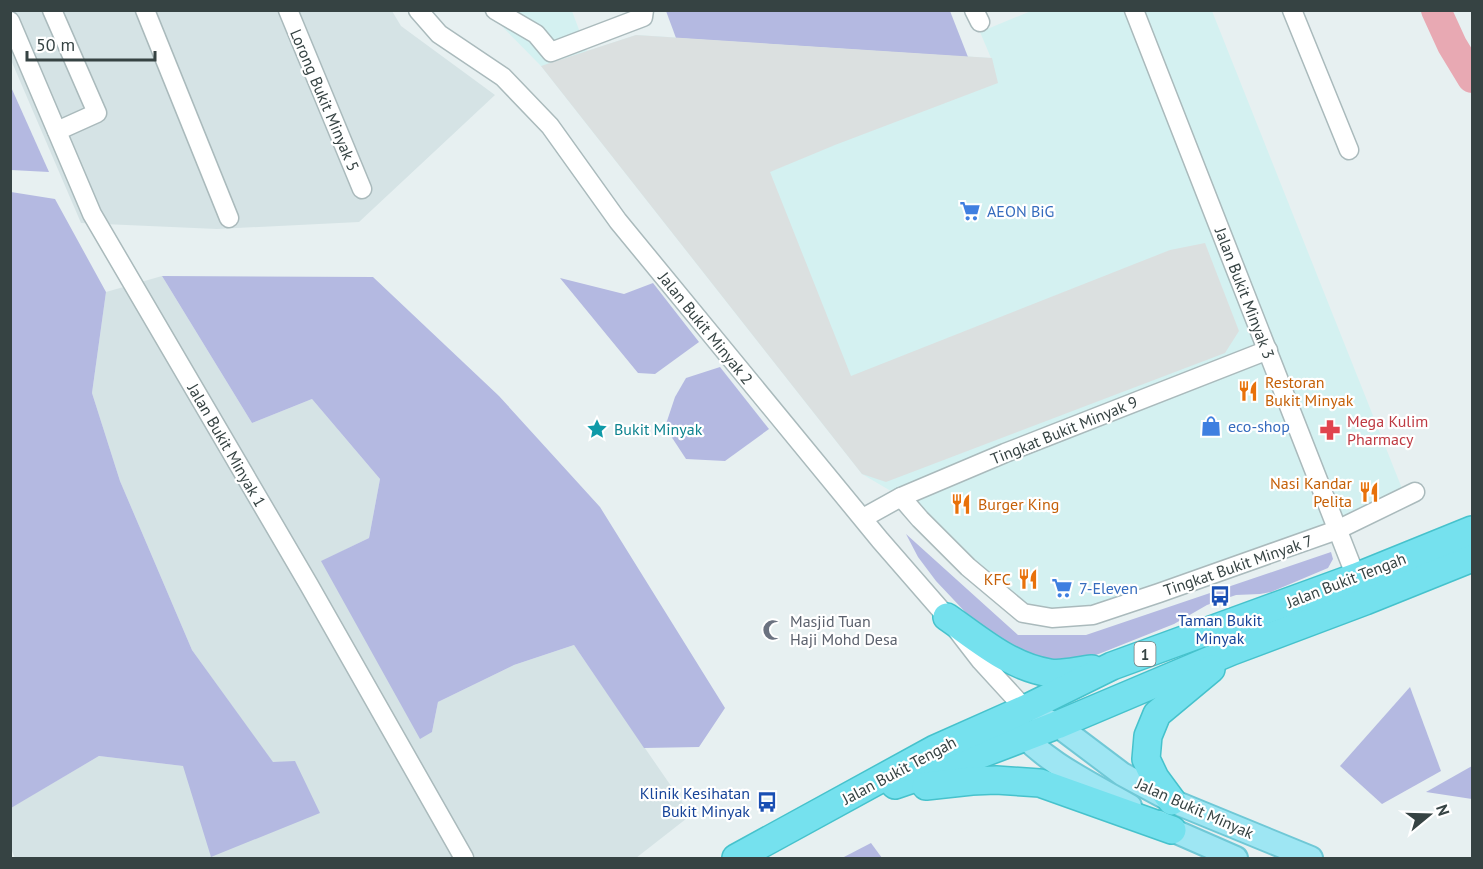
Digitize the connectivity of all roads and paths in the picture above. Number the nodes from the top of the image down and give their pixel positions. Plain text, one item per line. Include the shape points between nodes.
1 (52, 10) edge
2 (145, 10) edge
3 (288, 10) edge
4 (418, 10) edge
5 (495, 10) edge
6 (644, 10) edge
7 (1134, 10) edge
8 (1292, 10) edge
9 (10, 21) edge
10 (57, 130) junction
11 (1349, 150) dead end
12 (362, 189) dead end
13 (229, 218) dead end
14 (1268, 350) junction
15 (1415, 492) dead end
16 (901, 497) junction
17 (863, 518) junction
18 (1337, 530) junction
19 (1473, 530) edge
20 (1473, 558) edge
21 (1356, 577) junction
22 (947, 617) junction
23 (1232, 651) junction
24 (1112, 666) junction
25 (1017, 712) junction
26 (1056, 725) junction
27 (1024, 738) junction
28 (1172, 801) junction
29 (831, 806) junction
30 (1172, 830) junction
31 (464, 858) edge
32 (736, 858) edge
33 (1236, 858) edge
34 (1311, 858) edge

1 - 10 street via 96,113
2 - 13 street
3 - 12 street, Lorong Bukit Minyak 5
4 - 17 street, Jalan Bukit Minyak 2 via 439,34 503,77 550,126 618,221
5 - 6 street via 536,34 551,52 643,18
7 - 14 street, Jalan Bukit Minyak 3
8 - 11 street
9 - 10 street, Jalan Bukit Minyak 1
10 - 31 street, Jalan Bukit Minyak 1 via 92,214
14 - 16 street, Tingkat Bukit Minyak 9
14 - 18 street, Jalan Bukit Minyak 3
15 - 18 street, Tingkat Bukit Minyak 7
16 - 17 street, Tingkat Bukit Minyak 9
16 - 18 street, Tingkat Bukit Minyak 7 via 968,567 1023,613 1052,618 1093,615
17 - 22 street, Jalan Bukit Minyak 2
18 - 21 street, Jalan Bukit Minyak 3
19 - 21 highway, Jalan Bukit Tengah / 1
20 - 23 highway, Jalan Bukit Tengah / 1
21 - 24 highway, Jalan Bukit Tengah / 1
22 - 24 highway via 1023,666 1052,673
22 - 25 street, Jalan Bukit Minyak 2
23 - 26 highway, Jalan Bukit Tengah / 1
23 - 28 highway via 1157,714 1148,736 1146,759
24 - 25 highway, Jalan Bukit Tengah / 1
25 - 26 main road, Jalan Bukit Minyak
25 - 27 main road, Jalan Bukit Minyak
25 - 29 highway, Jalan Bukit Tengah / 1 via 935,749
26 - 27 highway, Jalan Bukit Tengah / 1
26 - 28 main road, Jalan Bukit Minyak via 1122,774
27 - 29 highway, Jalan Bukit Tengah / 1
27 - 30 main road, Jalan Bukit Minyak via 1067,770
28 - 34 main road, Jalan Bukit Minyak
29 - 30 highway via 925,786 1018,781 1040,783
29 - 32 highway, 1
30 - 33 main road, Jalan Bukit Minyak

